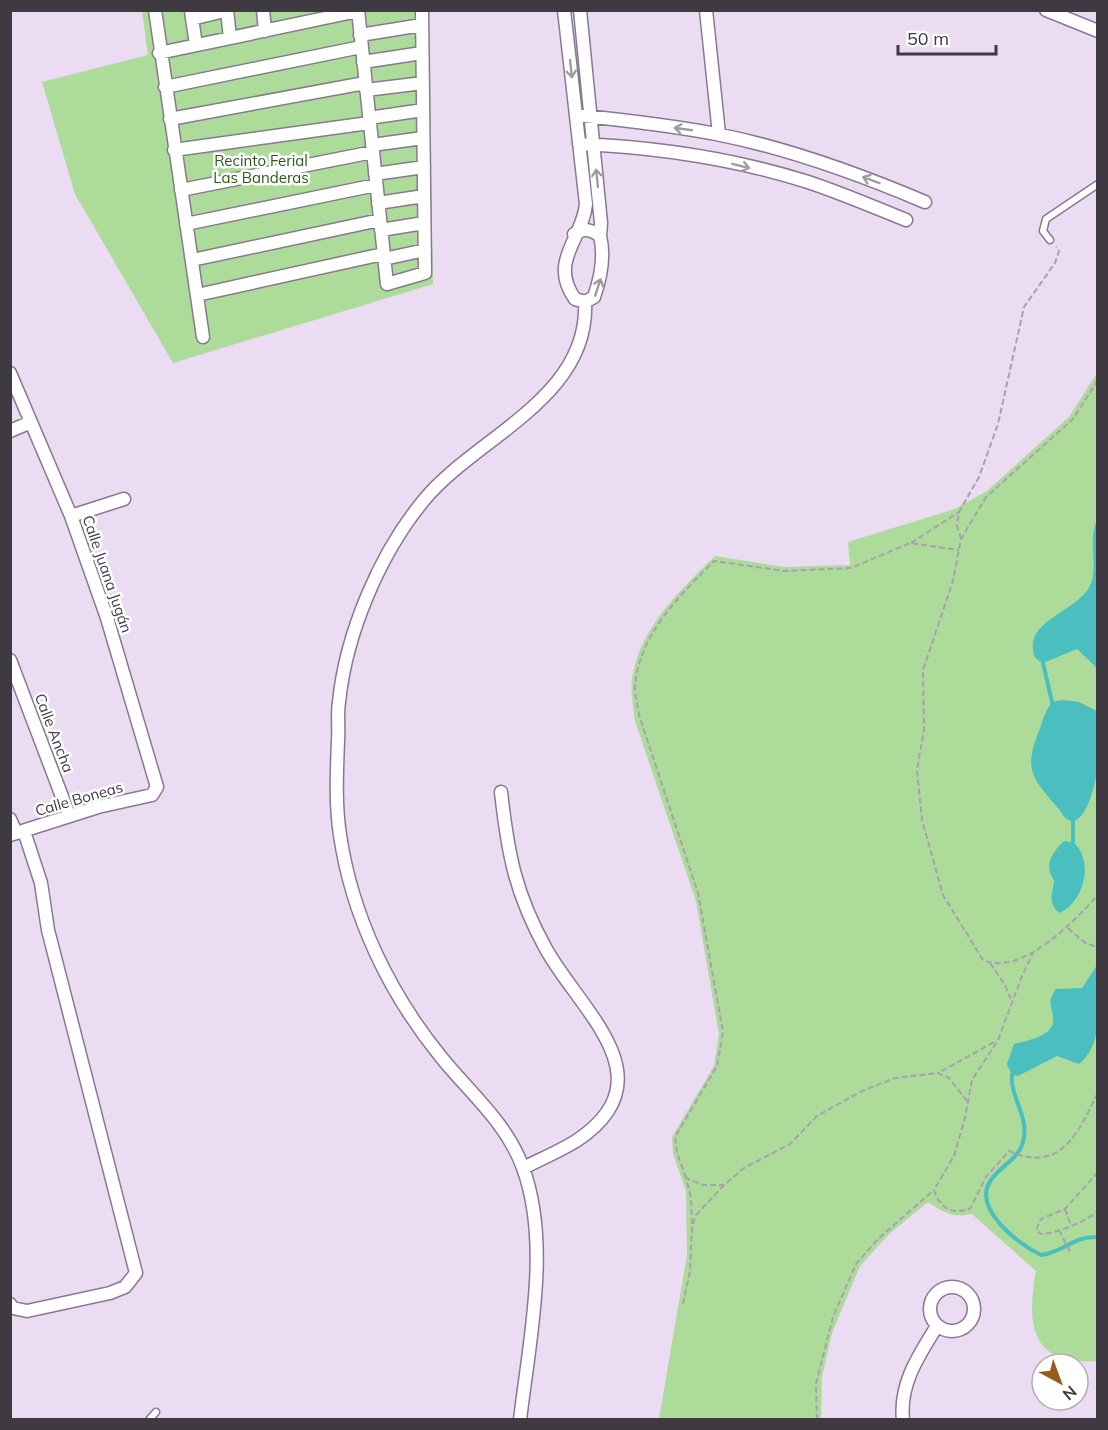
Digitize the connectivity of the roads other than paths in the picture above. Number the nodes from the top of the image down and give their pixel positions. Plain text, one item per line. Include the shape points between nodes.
1 (154, 10) edge
2 (263, 10) edge
3 (422, 10) edge
4 (564, 10) edge
5 (580, 10) edge
6 (706, 10) edge
7 (1046, 10) edge
8 (227, 11) edge
9 (358, 11) edge
10 (334, 13) edge
11 (192, 15) edge
12 (299, 17) edge
13 (422, 26) junction
14 (265, 31) junction
15 (1098, 31) edge
16 (230, 38) junction
17 (361, 41) junction
18 (196, 45) junction
19 (159, 53) junction
20 (422, 53) junction
21 (363, 62) junction
22 (423, 82) junction
23 (366, 86) junction
24 (165, 87) junction
25 (423, 110) junction
26 (576, 115) junction
27 (591, 117) junction
28 (170, 119) junction
29 (369, 120) junction
30 (719, 134) junction
31 (423, 138) junction
32 (579, 144) junction
33 (594, 144) junction
34 (372, 149) junction
35 (174, 150) junction
36 (815, 161) junction
37 (424, 167) junction
38 (376, 180) junction
39 (807, 182) junction
40 (1098, 184) edge
41 (181, 190) junction
42 (424, 196) junction
43 (925, 202) dead end
44 (378, 203) junction
45 (906, 220) dead end
46 (424, 222) junction
47 (186, 224) junction
48 (380, 225) junction
49 (574, 234) junction
50 (600, 236) junction
51 (1050, 240) road end
52 (425, 250) junction
53 (384, 256) junction
54 (192, 260) junction
55 (197, 295) junction
56 (585, 302) junction
57 (203, 337) dead end
58 (10, 373) edge
59 (31, 422) junction
60 (10, 431) edge
61 (124, 499) dead end
62 (71, 516) junction
63 (10, 660) edge
64 (156, 792) joint
65 (501, 792) dead end
66 (69, 815) junction
67 (10, 819) edge
68 (17, 833) edge
69 (523, 1168) junction
70 (10, 1304) edge
71 (938, 1326) dead end
72 (156, 1412) dead end
73 (149, 1419) edge
74 (520, 1419) edge
75 (903, 1419) edge

1 - 19 street
2 - 14 street
3 - 13 street
4 -> 26 street
5 - 27 street
6 - 30 street
7 - 15 street
8 - 11 street
8 - 16 street
9 - 10 street
9 - 17 street
10 - 12 street
11 - 18 street
12 - 14 street
13 - 17 street
13 - 20 street
14 - 16 street
16 - 18 street
17 - 21 street
17 - 24 street
18 - 19 street
19 - 24 street
20 - 21 street
20 - 22 street
21 - 23 street
22 - 23 street
22 - 25 street
23 - 28 street
23 - 29 street
24 - 28 street
25 - 29 street
25 - 31 street
26 - 27 street
26 - 32 street
30 -> 27 street
27 - 33 street
28 - 35 street
29 - 34 street
29 - 35 street
30 - 36 street
31 - 34 street
31 - 37 street
32 - 33 street
32 - 49 street via 585,218
33 -> 39 street via 717,160
50 -> 33 street
34 - 38 street
34 - 41 street
35 - 41 street
36 - 39 street
43 -> 36 street
37 - 38 street
37 - 42 street
38 - 44 street
38 - 47 street
39 - 45 street
40 - 51 lane via 1046,219 1043,231
41 - 47 street
42 - 44 street
42 - 46 street
44 - 48 street
46 - 48 street
46 - 52 street
47 - 54 street
48 - 53 street
48 - 54 street
49 - 50 street via 584,229
49 - 56 street via 568,248 566,280 575,299
56 -> 50 street via 594,297 600,280
52 - 53 street
52 - 53 street via 425,273 387,284
53 - 55 street
54 - 55 street
55 - 57 street
56 - 69 street via 586,318 579,347 552,388 425,499 387,551 356,626 338,702 336,788 340,835 356,902 377,958 441,1058 506,1134
58 - 59 street, Calle Juana Jugán
59 - 60 street
59 - 62 street, Calle Juana Jugán
61 - 62 street
62 - 64 street, Calle Juana Jugán via 132,695
63 - 66 street, Calle Ancha
64 - 66 street, Calle Boneas
65 - 69 street via 507,851 523,904 547,951 605,1035 616,1058 618,1078 614,1101 601,1121 576,1141
66 - 68 street, Calle Boneas
67 - 68 street
68 - 70 street via 41,883 48,930 136,1273 125,1287 110,1293 27,1311
69 - 74 street via 532,1204 537,1268
71 - 75 street via 906,1384
72 - 73 lane

